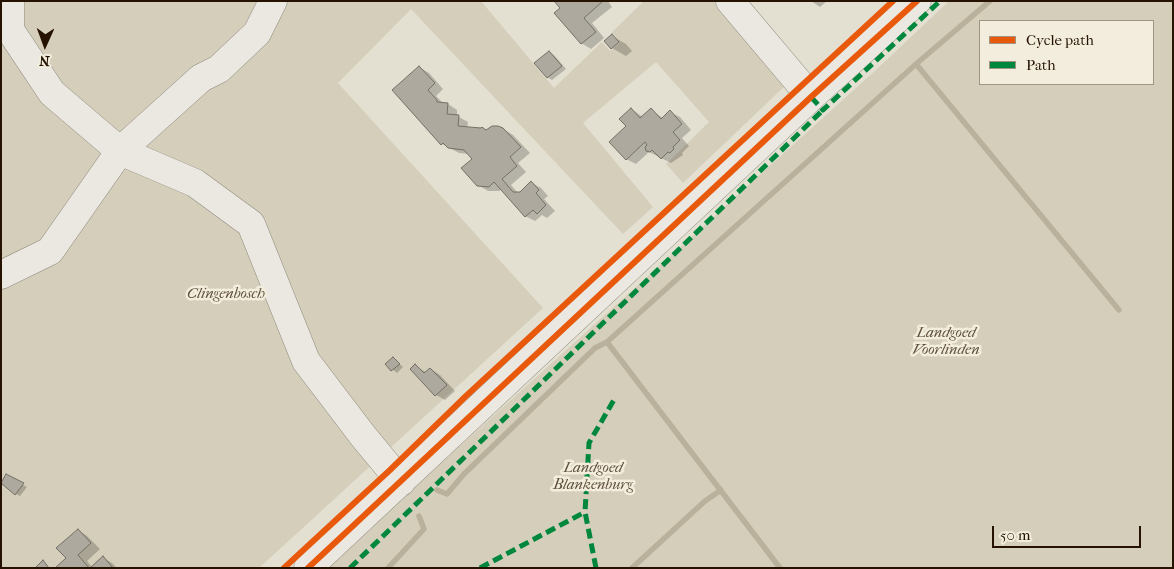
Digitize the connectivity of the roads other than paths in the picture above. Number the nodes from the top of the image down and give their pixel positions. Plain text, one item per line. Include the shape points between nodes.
1 (10, 1) edge
2 (273, 1) edge
3 (730, 1) edge
4 (917, 1) edge
5 (811, 97) junction
6 (120, 151) junction
7 (1, 275) edge
8 (401, 482) junction
9 (308, 568) edge

1 - 6 street via 10,30 52,93
2 - 6 street via 258,33 219,69 201,78
3 - 5 street
4 - 5 street
5 - 8 street
6 - 7 street via 50,251
6 - 8 street via 195,183 251,224 306,361
8 - 9 street

